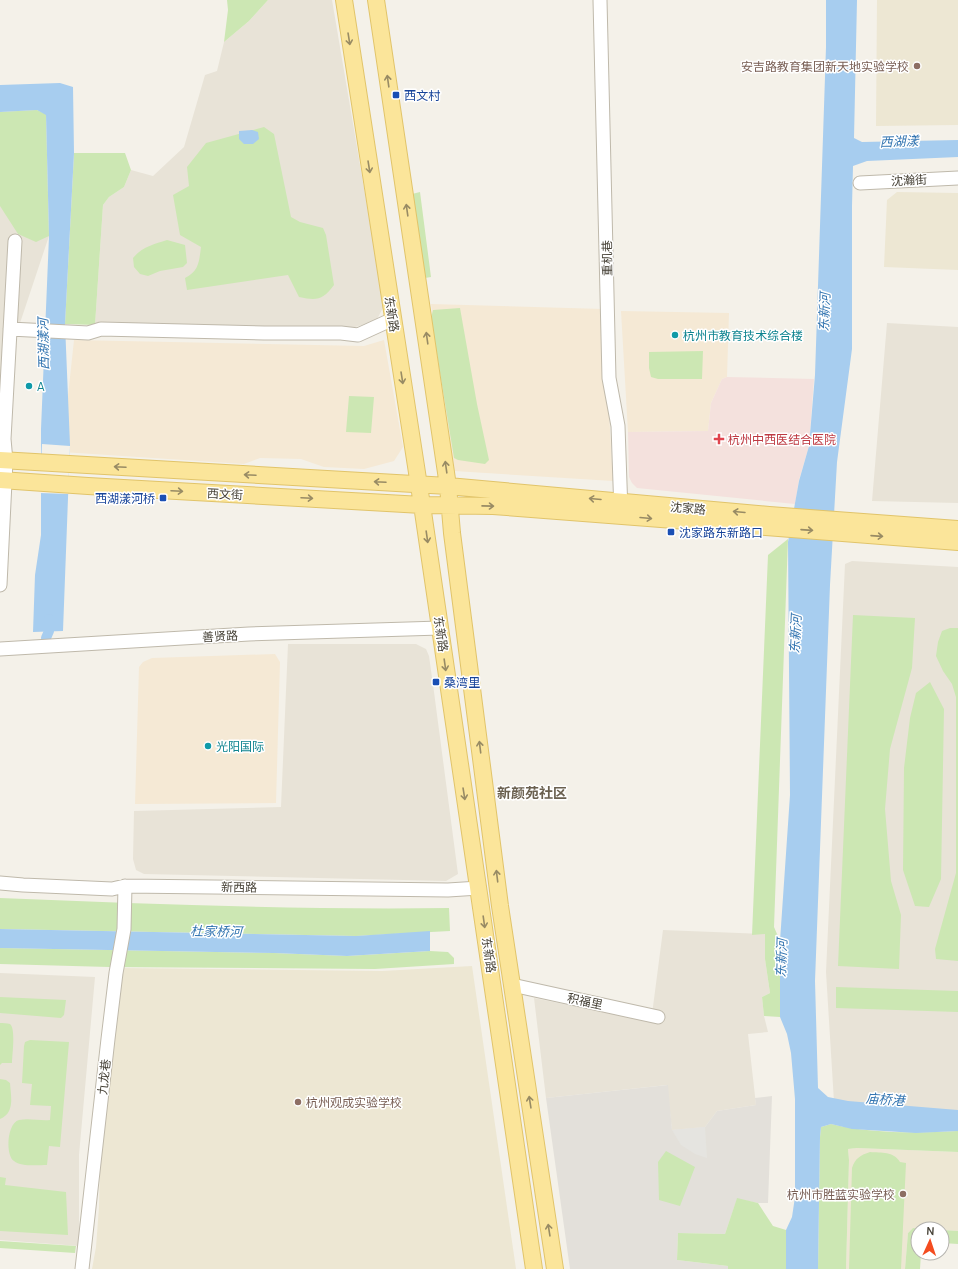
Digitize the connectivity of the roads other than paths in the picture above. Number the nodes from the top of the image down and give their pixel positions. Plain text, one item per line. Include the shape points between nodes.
1 (344, 0) edge
2 (376, 0) edge
3 (600, 0) edge
4 (958, 178) edge
5 (860, 183) dead end
6 (16, 241) dead end
7 (393, 319) junction
8 (10, 329) junction
9 (3, 461) edge
10 (3, 480) edge
11 (418, 484) junction
12 (448, 486) junction
13 (422, 505) junction
14 (449, 506) junction
15 (622, 509) junction
16 (839, 527) junction
17 (958, 529) edge
18 (958, 542) edge
19 (0, 585) edge
20 (440, 628) junction
21 (0, 649) edge
22 (0, 883) edge
23 (125, 886) junction
24 (479, 888) junction
25 (512, 985) junction
26 (658, 1017) dead end
27 (82, 1269) edge
28 (534, 1269) edge
29 (555, 1269) edge

1 -> 7 main road, 东新路
12 -> 2 main road, 东新路
3 - 15 street, 重机巷 via 609,378 618,426
4 - 5 street, 沈瀚街
6 - 8 street
7 - 8 street via 358,335 101,329 88,333
7 -> 11 main road, 东新路
8 - 9 street
9 - 10 street
11 -> 9 main road, 西文街
10 -> 13 main road, 西文街
10 - 19 street
11 - 12 main road, 沈家路
11 - 13 main road, 东新路
12 - 14 main road, 东新路
15 -> 12 main road, 沈家路
13 - 14 main road, 西文街
13 -> 20 main road, 东新路
14 -> 15 main road, 沈家路
25 -> 14 main road, 东新路
15 - 16 main road, 沈家路
16 - 17 main road, 沈家路
16 -> 18 main road, 沈家路
20 - 21 street, 善贤路 via 249,634
20 -> 24 main road, 东新路
22 - 23 street, 新西路 via 112,889
23 - 24 street, 新西路 via 448,890
23 - 27 street, 九龙巷 via 124,929 116,973
24 -> 28 main road, 东新路
25 - 26 street, 积福里
29 -> 25 main road, 东新路

